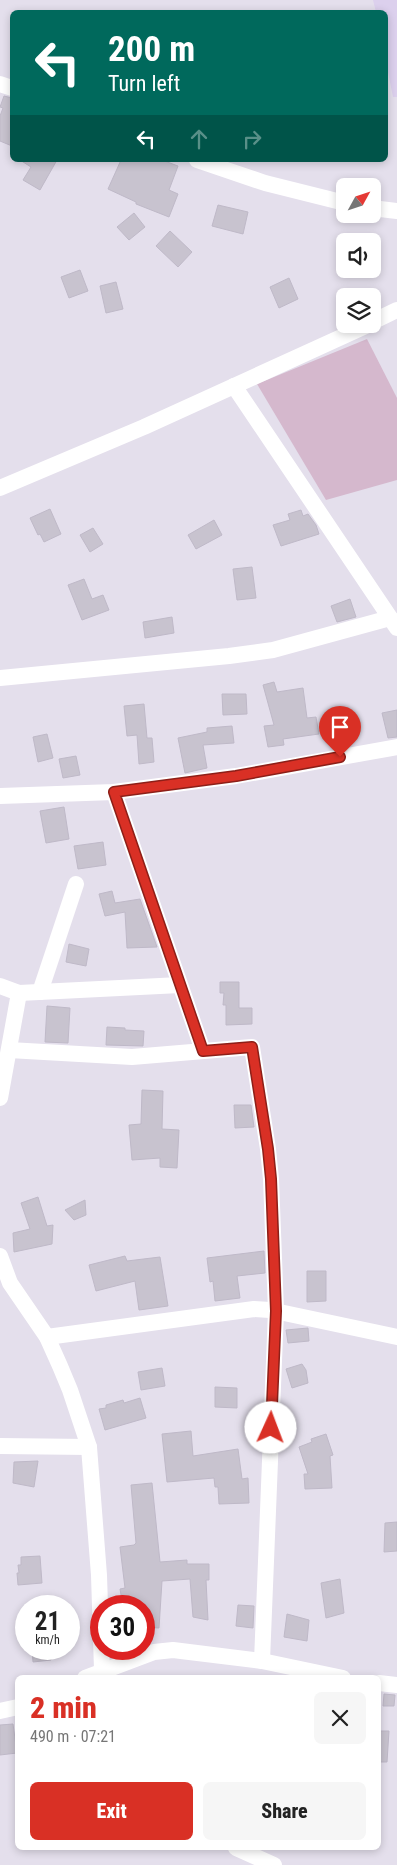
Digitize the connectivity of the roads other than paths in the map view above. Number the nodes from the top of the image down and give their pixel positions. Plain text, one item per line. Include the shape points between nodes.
1 (203, 162) edge
2 (336, 201) edge
3 (381, 209) edge
4 (397, 211) edge
5 (397, 310) edge
6 (381, 318) edge
7 (349, 333) edge
8 (234, 386) junction
9 (2, 493) edge
10 (394, 623) edge
11 (0, 678) edge
12 (397, 747) edge
13 (114, 792) junction
14 (0, 796) edge
15 (76, 884) dead end
16 (180, 985) junction
17 (0, 986) edge
18 (40, 992) junction
19 (19, 993) junction
20 (9, 1050) junction
21 (203, 1051) junction
22 (0, 1098) edge
23 (0, 1256) edge
24 (276, 1311) junction
25 (47, 1338) junction
26 (397, 1338) edge
27 (0, 1446) edge
28 (89, 1447) junction
29 (262, 1661) junction
30 (104, 1674) edge
31 (329, 1675) edge
32 (381, 1683) edge
33 (397, 1685) edge
34 (15, 1708) edge
35 (0, 1711) edge
36 (240, 1850) edge
37 (274, 1865) edge

1 - 2 street via 265,183
3 - 4 street
5 - 6 street
7 - 8 street
8 - 9 street
8 - 10 street
10 - 11 street via 273,650
12 - 13 street via 236,776
13 - 14 street
13 - 16 street
15 - 18 street
16 - 18 street
16 - 21 street
17 - 19 street
18 - 19 street
19 - 20 street
20 - 21 street via 132,1057
20 - 22 street
21 - 24 street via 252,1047 271,1179
23 - 25 street via 10,1283
24 - 25 street via 254,1308
24 - 26 street
24 - 29 street
25 - 28 street via 70,1390
27 - 28 street
28 - 30 street
29 - 30 street via 173,1650 154,1652
29 - 31 street
32 - 33 street
34 - 35 street
36 - 37 street

